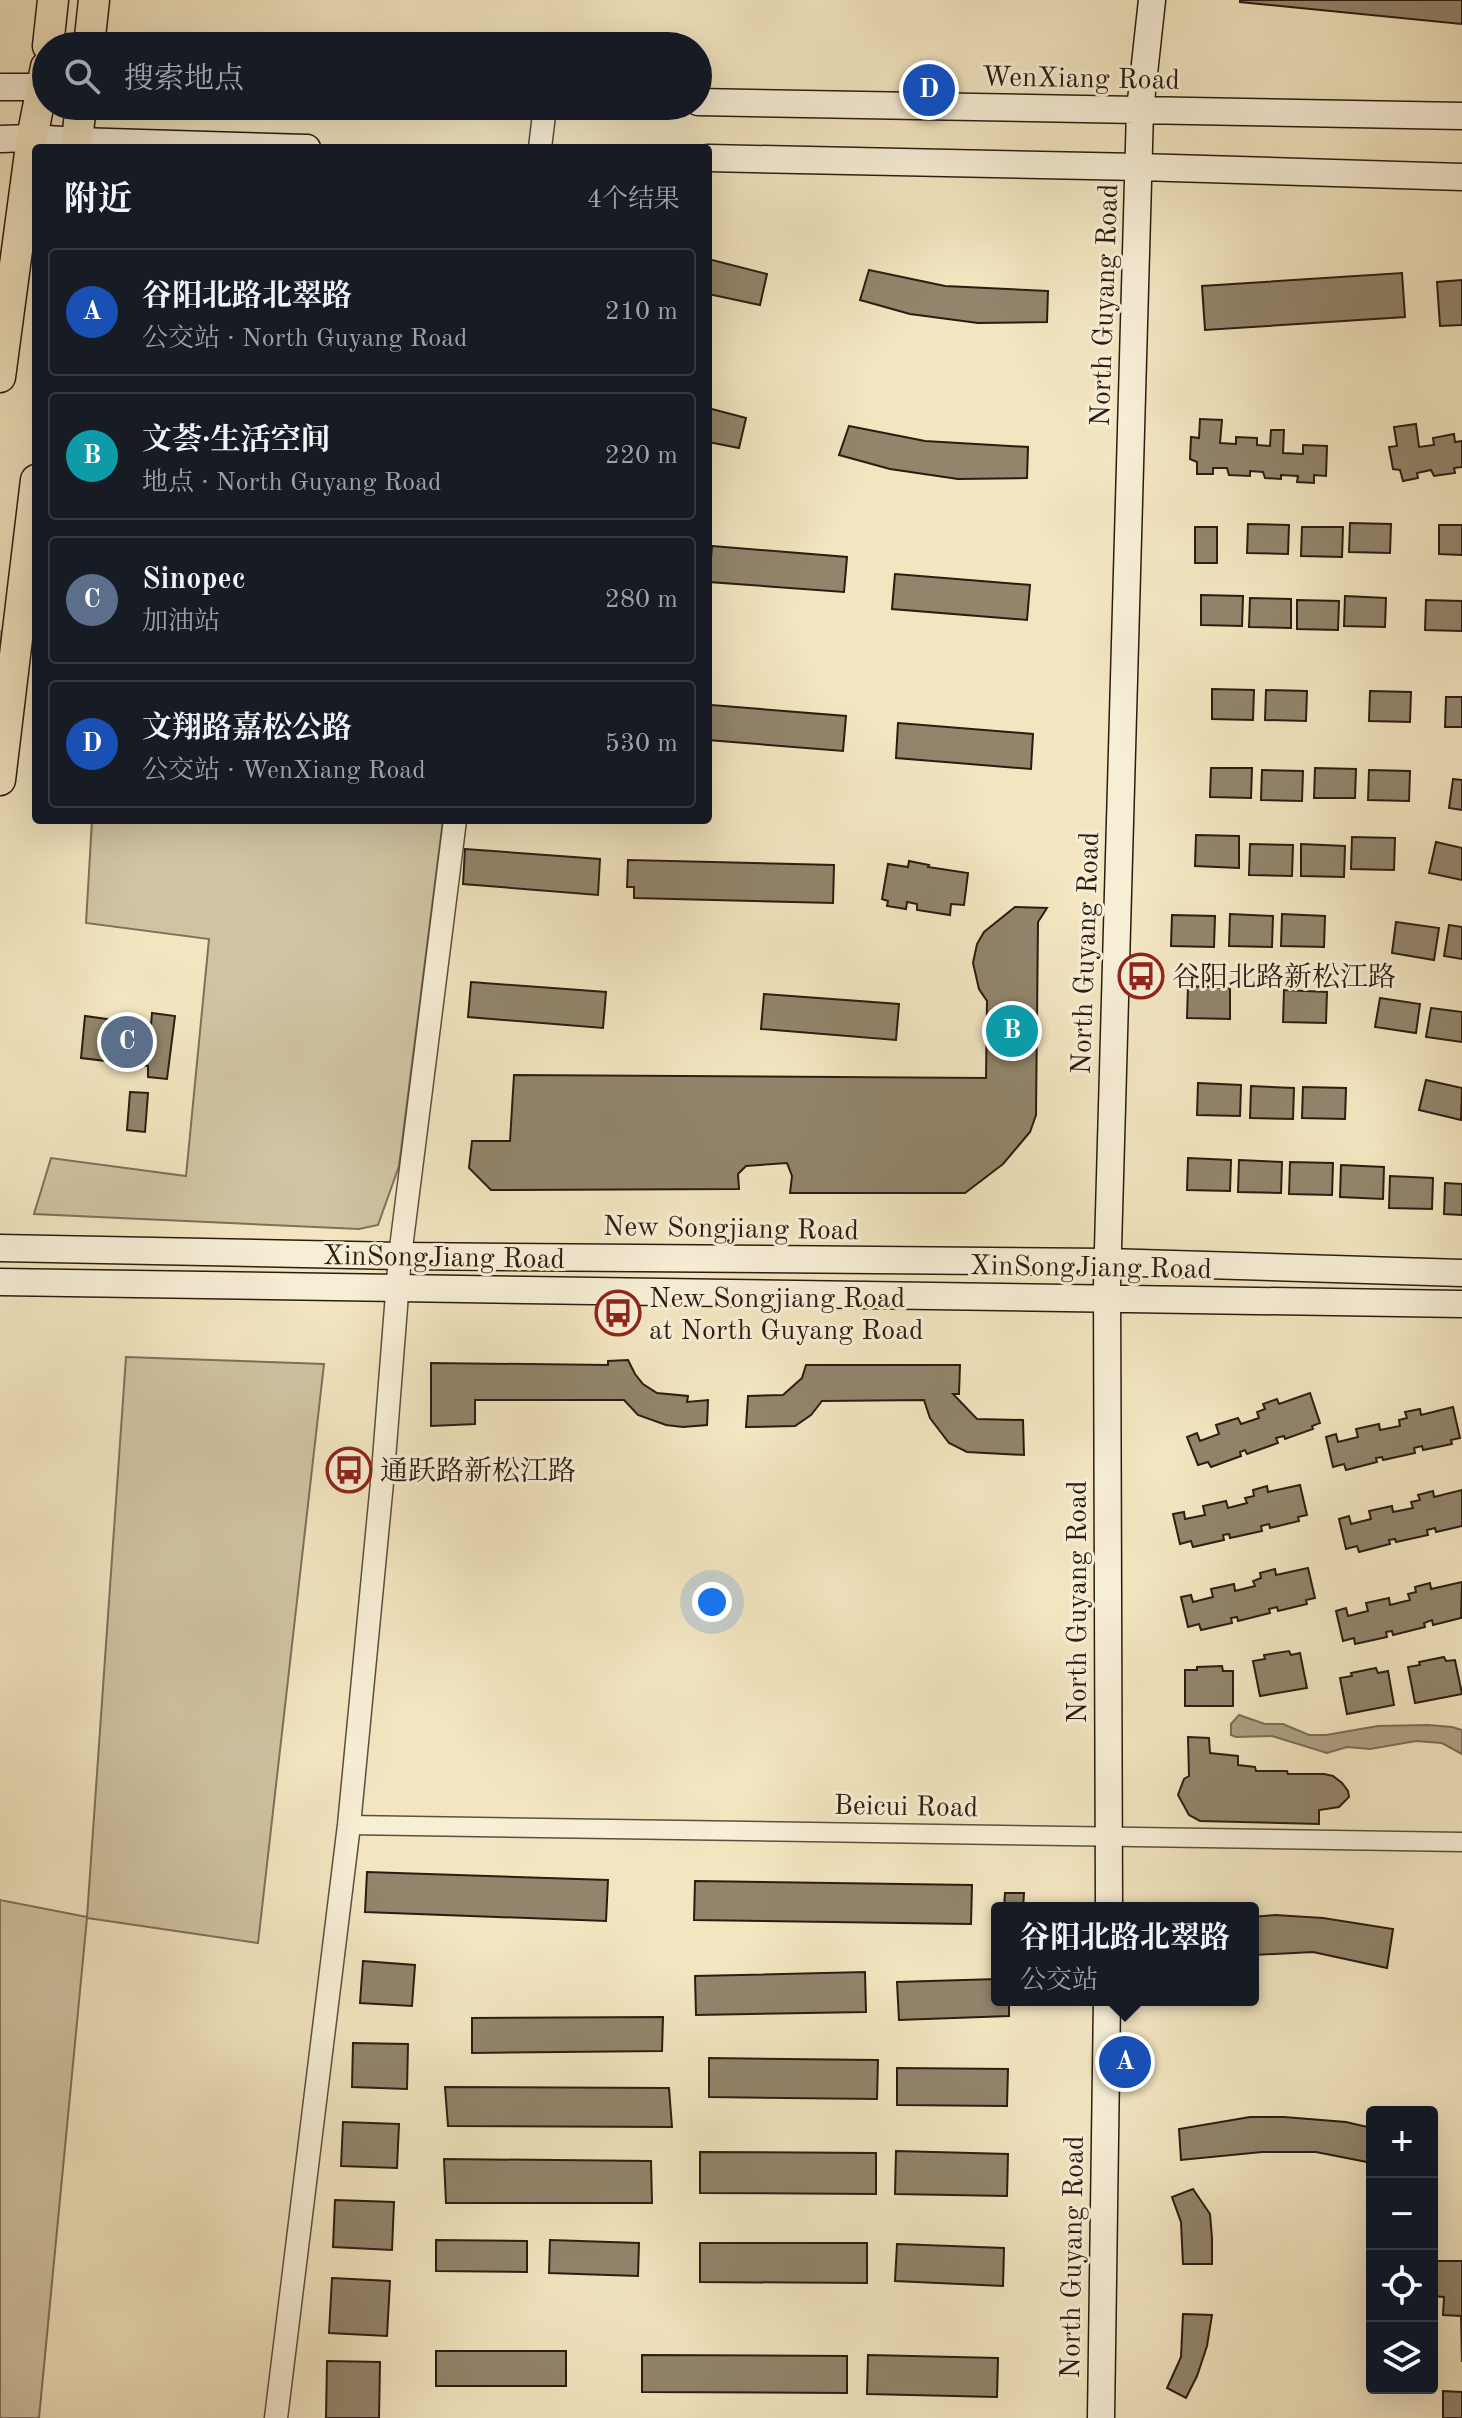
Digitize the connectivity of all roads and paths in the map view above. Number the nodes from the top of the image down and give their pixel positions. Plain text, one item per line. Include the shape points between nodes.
1 (53, 0) edge
2 (94, 0) edge
3 (1152, 0) edge
4 (50, 32) edge
5 (91, 32) edge
6 (32, 82) edge
7 (0, 87) edge
8 (712, 102) edge
9 (1140, 110) junction
10 (1462, 116) edge
11 (36, 120) edge
12 (80, 120) edge
13 (543, 120) edge
14 (32, 138) junction
15 (0, 139) edge
16 (71, 144) edge
17 (77, 144) edge
18 (540, 144) edge
19 (712, 158) edge
20 (1139, 167) junction
21 (1462, 177) edge
22 (0, 377) edge
23 (32, 513) edge
24 (0, 780) edge
25 (454, 824) edge
26 (0, 1248) edge
27 (400, 1256) junction
28 (1107, 1262) junction
29 (1462, 1273) edge
30 (0, 1282) edge
31 (399, 1287) junction
32 (1107, 1299) junction
33 (1462, 1304) edge
34 (349, 1825) junction
35 (1110, 1835) junction
36 (1462, 1842) edge
37 (1109, 1902) edge
38 (1107, 2006) edge
39 (276, 2418) edge
40 (1101, 2418) edge

1 - 4 main road
2 - 5 main road
3 - 9 main road, North Guyang Road
6 - 7 main road
8 - 9 main road, WenXiang Road
9 - 10 main road, WenXiang Road
9 - 20 main road, North Guyang Road
11 - 14 main road
12 - 17 main road
13 - 18 street
14 - 15 main road
14 - 16 main road
14 - 22 main road
19 - 20 main road
20 - 21 main road
20 - 28 main road, North Guyang Road
23 - 24 main road
25 - 27 street
26 - 27 main road, New Songjiang Road
27 - 28 main road, New Songjiang Road
27 - 31 street
28 - 29 main road, New Songjiang Road
28 - 32 main road, North Guyang Road
30 - 31 main road, XinSongJiang Road
31 - 32 main road, XinSongJiang Road
31 - 34 street
32 - 33 main road, XinSongJiang Road
32 - 35 main road, North Guyang Road
34 - 35 street, Beicui Road
34 - 39 street
35 - 36 street, Beicui Road
35 - 37 main road, North Guyang Road
38 - 40 main road, North Guyang Road

